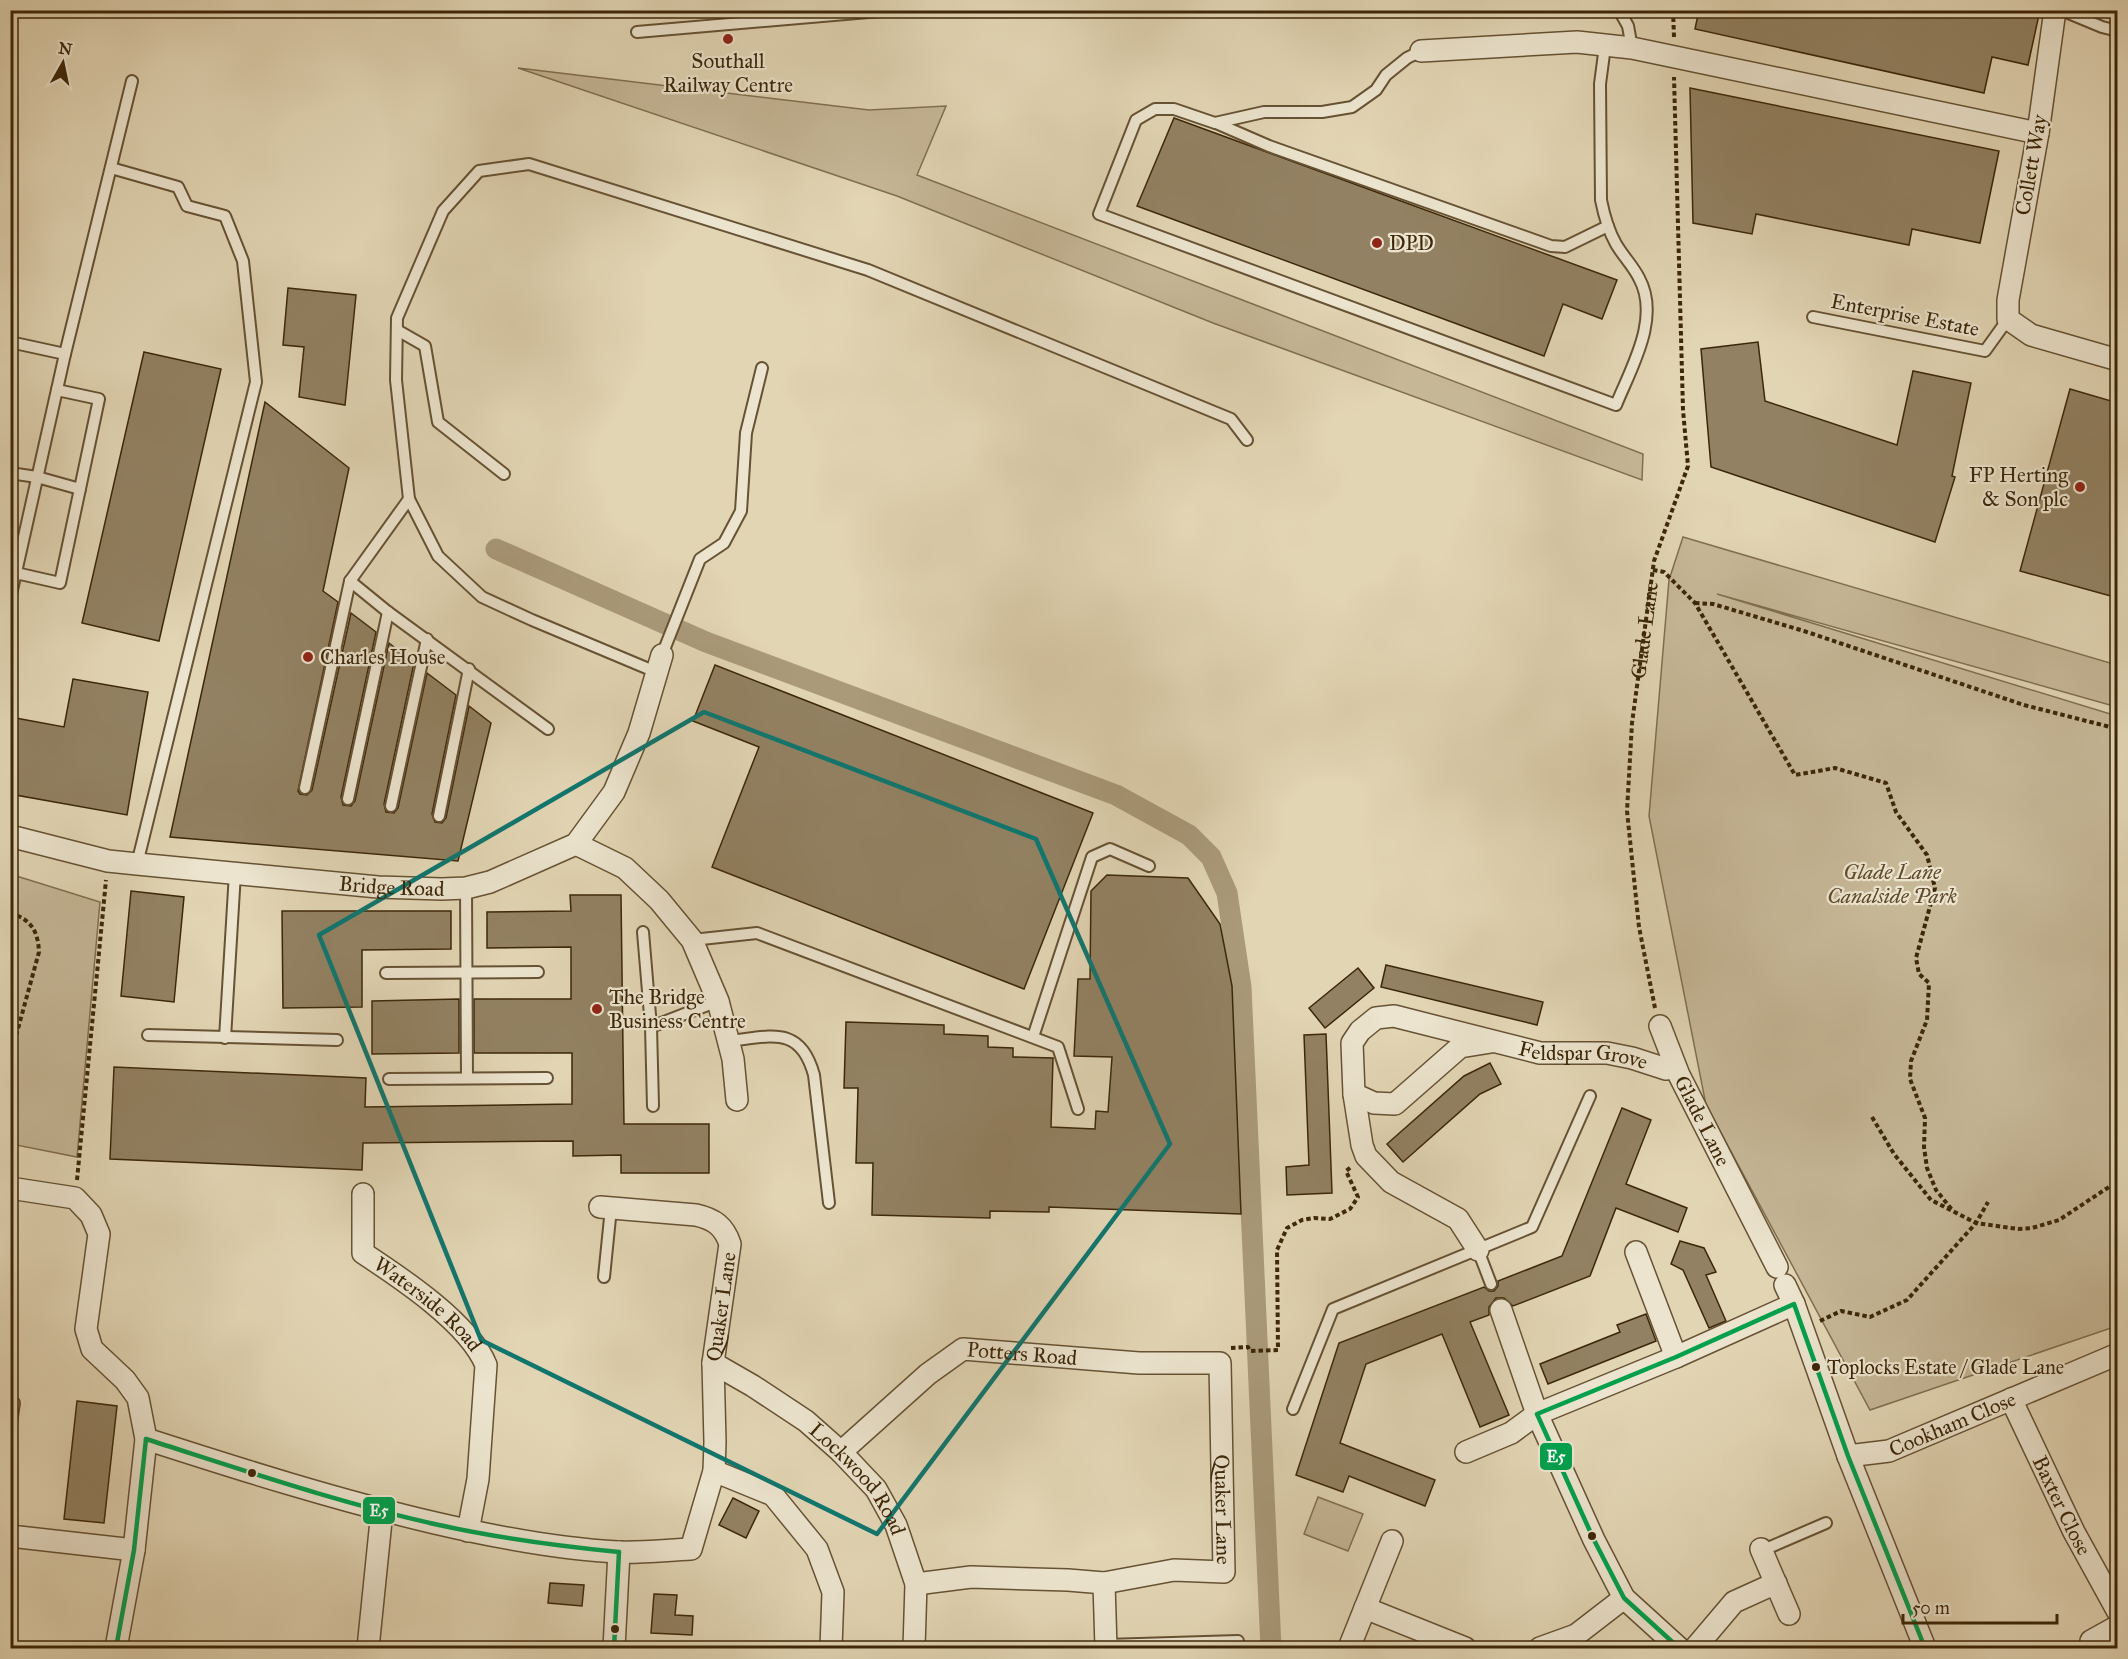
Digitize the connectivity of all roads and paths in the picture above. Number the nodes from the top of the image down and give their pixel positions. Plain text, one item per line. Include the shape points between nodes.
1 (892, 10) edge
2 (1619, 10) edge
3 (1673, 10) edge
4 (2055, 10) edge
5 (2061, 10) edge
6 (2118, 31) edge
7 (637, 32) dead end
8 (1674, 36) dead end
9 (1605, 45) junction
10 (1632, 48) junction
11 (1421, 51) joint
12 (1674, 69) dead end
13 (132, 81) dead end
14 (1215, 123) junction
15 (2038, 133) junction
16 (111, 168) junction
17 (1608, 226) junction
18 (1813, 317) dead end
19 (2008, 319) junction
20 (397, 330) junction
21 (10, 342) edge
22 (65, 354) junction
23 (2118, 360) edge
24 (762, 368) dead end
25 (57, 390) junction
26 (1247, 440) dead end
27 (10, 473) edge
28 (504, 474) dead end
29 (37, 477) junction
30 (80, 489) junction
31 (409, 499) junction
32 (1653, 570) junction
33 (16, 573) junction
34 (350, 580) junction
35 (11, 598) edge
36 (1695, 603) junction
37 (388, 612) junction
38 (427, 639) junction
39 (659, 664) junction
40 (469, 669) junction
41 (548, 729) dead end
42 (2118, 729) edge
43 (305, 788) dead end
44 (348, 799) dead end
45 (391, 806) dead end
46 (439, 816) dead end
47 (10, 836) edge
48 (576, 844) junction
49 (108, 861) junction
50 (137, 864) junction
51 (1149, 866) dead end
52 (236, 873) junction
53 (466, 888) junction
54 (10, 913) edge
55 (643, 932) dead end
56 (692, 940) junction
57 (466, 972) junction
58 (538, 972) dead end
59 (386, 973) dead end
60 (718, 1001) junction
61 (1660, 1026) joint
62 (651, 1027) junction
63 (148, 1035) dead end
64 (1033, 1037) junction
65 (225, 1038) junction
66 (337, 1040) dead end
67 (728, 1041) junction
68 (1491, 1042) junction
69 (10, 1058) edge
70 (1675, 1067) junction
71 (467, 1078) junction
72 (547, 1078) dead end
73 (389, 1079) dead end
74 (1354, 1094) junction
75 (1590, 1096) dead end
76 (737, 1100) dead end
77 (1395, 1104) junction
78 (653, 1106) dead end
79 (1078, 1109) dead end
80 (1872, 1117) dead end
81 (1362, 1145) junction
82 (1353, 1166) dead end
83 (2118, 1181) edge
84 (10, 1188) edge
85 (363, 1194) dead end
86 (75, 1198) junction
87 (1988, 1202) dead end
88 (829, 1203) dead end
89 (605, 1207) joint
90 (1953, 1211) junction
91 (1976, 1223) junction
92 (1478, 1250) junction
93 (1636, 1252) dead end
94 (604, 1277) dead end
95 (1491, 1284) dead end
96 (1786, 1286) junction
97 (1501, 1310) dead end
98 (1803, 1330) junction
99 (1255, 1351) dead end
100 (2118, 1354) edge
101 (1676, 1357) junction
102 (713, 1363) junction
103 (1212, 1363) joint
104 (2012, 1399) junction
105 (10, 1402) edge
106 (1293, 1409) dead end
107 (1537, 1414) junction
108 (10, 1430) edge
109 (146, 1439) junction
110 (841, 1452) junction
111 (1466, 1452) dead end
112 (1848, 1456) junction
113 (714, 1471) junction
114 (382, 1511) junction
115 (1826, 1523) dead end
116 (468, 1531) junction
117 (10, 1536) edge
118 (1392, 1541) dead end
119 (134, 1550) junction
120 (1761, 1550) joint
121 (620, 1552) junction
122 (1104, 1583) junction
123 (1776, 1583) junction
124 (916, 1584) junction
125 (1624, 1598) junction
126 (1365, 1608) junction
127 (2118, 1611) edge
128 (1789, 1614) dead end
129 (2118, 1626) edge
130 (1238, 1641) dead end
131 (2091, 1641) dead end
132 (1106, 1646) edge
133 (116, 1648) edge
134 (368, 1648) edge
135 (614, 1648) edge
136 (831, 1648) edge
137 (914, 1648) edge
138 (1349, 1648) edge
139 (1465, 1648) edge
140 (1540, 1648) edge
141 (1679, 1648) edge
142 (1695, 1648) edge
143 (1925, 1648) edge

1 - 7 lane
2 - 10 lane via 1628,26
3 - 8 path
4 - 15 street, Collett Way
5 - 6 lane
9 - 10 street
9 - 11 street via 1577,42
9 - 17 lane via 1599,84 1601,200
10 - 15 street
11 - 14 lane via 1386,75 1376,90 1352,107 1322,112 1264,112
12 - 32 path, Glade Lane via 1683,410 1688,466
13 - 16 lane
14 - 17 lane via 1269,146 1551,246 1565,247
14 - 17 lane via 1174,109 1155,109 1136,120 1099,214 1616,405 1644,334 1646,296
15 - 19 street, Collett Way via 2008,300
16 - 22 lane
16 - 50 lane via 178,187 187,206 225,216 243,261 256,382
18 - 19 lane, Enterprise Estate via 1985,351
19 - 23 street via 2031,335
20 - 26 lane via 398,318 443,211 479,171 529,164 868,270 1231,418
20 - 28 lane via 425,346 438,422
20 - 31 lane via 396,380
21 - 22 lane
22 - 25 lane
24 - 39 lane via 746,433 741,511 724,543 700,559
25 - 29 lane
25 - 30 lane via 99,399
27 - 29 lane
29 - 30 lane
29 - 33 lane
30 - 33 lane via 60,583
31 - 34 lane
31 - 39 lane via 438,556 482,597 532,620
32 - 36 path via 1664,573
32 - 61 path, Glade Lane via 1632,723 1627,811 1639,927
33 - 35 lane
34 - 37 lane
34 - 43 lane
36 - 42 path via 1736,610 2024,705
36 - 90 path via 1795,775 1835,768 1886,783 1896,812 1927,855 1935,888 1916,958 1919,974 1929,983 1930,992 1927,1020 1911,1061 1910,1079 1925,1118 1927,1168 1936,1190
37 - 38 lane
37 - 44 lane
38 - 40 lane
38 - 45 lane
39 - 48 street via 639,733 614,792
40 - 41 lane
40 - 46 lane
47 - 49 street, Bridge Road
48 - 53 street, Bridge Road via 490,882
48 - 56 street via 625,868 659,900
49 - 50 street, Bridge Road
49 - 86 path
50 - 52 street, Bridge Road
51 - 64 lane via 1110,849 1092,857
52 - 53 street, Bridge Road via 378,887
52 - 65 lane
53 - 57 lane
54 - 69 path via 32,924 39,937 39,952
55 - 62 lane
56 - 60 street
56 - 64 lane via 758,933
57 - 58 lane
57 - 59 lane
57 - 71 lane
60 - 62 lane
60 - 67 street
61 - 70 street, Glade Lane
62 - 78 lane
63 - 65 lane
64 - 79 lane via 1058,1047
65 - 66 lane
67 - 76 street
67 - 88 lane via 786,1038 804,1049 814,1075
68 - 70 street, Feldspar Grove via 1540,1053 1607,1053 1666,1069
68 - 74 street, Feldspar Grove via 1394,1016 1376,1018 1352,1042
68 - 77 street, Feldspar Grove via 1460,1047
70 - 96 street, Glade Lane
71 - 72 lane
71 - 73 lane
74 - 77 street via 1374,1103
74 - 81 street, Feldspar Grove
75 - 92 lane via 1532,1227
77 - 81 street, Feldspar Grove via 1371,1125
80 - 90 path via 1894,1154 1932,1200
81 - 92 street, Feldspar Grove via 1366,1156 1391,1182 1458,1219
82 - 99 path via 1346,1171 1358,1197 1350,1209 1330,1219 1302,1220 1287,1228 1277,1250 1278,1350
83 - 91 path via 2059,1220 2032,1228
84 - 86 street
85 - 116 street, Waterside Road via 363,1253 443,1312 480,1350 486,1365 478,1479
86 - 109 street via 91,1215 99,1234 86,1329 92,1349 138,1398
87 - 91 path
89 - 94 lane
89 - 102 street, Quaker Lane via 696,1215 709,1218 726,1234 729,1262
90 - 91 path
91 - 98 path via 1907,1300 1870,1317 1841,1311
92 - 95 lane
92 - 106 lane via 1333,1309
93 - 101 street
96 - 98 street, Glade Lane
96 - 101 street
97 - 107 street
98 - 112 street, Glade Lane
100 - 104 street, Cookham Close
101 - 107 street
102 - 110 street, Lockwood Road via 806,1421
102 - 113 street, Quaker Lane
103 - 110 street, Potters Road via 1139,1363 963,1349 928,1374
103 - 122 street, Quaker Lane via 1224,1572 1174,1570
104 - 112 street, Cookham Close via 1889,1451
104 - 127 street, Baxter Close via 2074,1532
105 - 108 lane via 14,1403
107 - 111 street via 1511,1433
107 - 125 street
109 - 114 street
109 - 119 street
110 - 124 street, Lockwood Road via 876,1489 896,1526
112 - 143 street, Glade Lane
113 - 121 street, Quaker Lane via 691,1549
113 - 136 street via 773,1495 817,1549 833,1592
114 - 116 street
114 - 134 street
115 - 120 lane
116 - 121 street
117 - 119 street
118 - 126 street
119 - 133 street
120 - 123 street
121 - 135 street
122 - 124 street via 971,1577
122 - 132 street
123 - 128 street
123 - 142 street via 1734,1602
124 - 137 street, Lockwood Road
125 - 140 street via 1576,1635
125 - 141 street
126 - 138 street
126 - 139 street
129 - 131 street
130 - 132 lane

